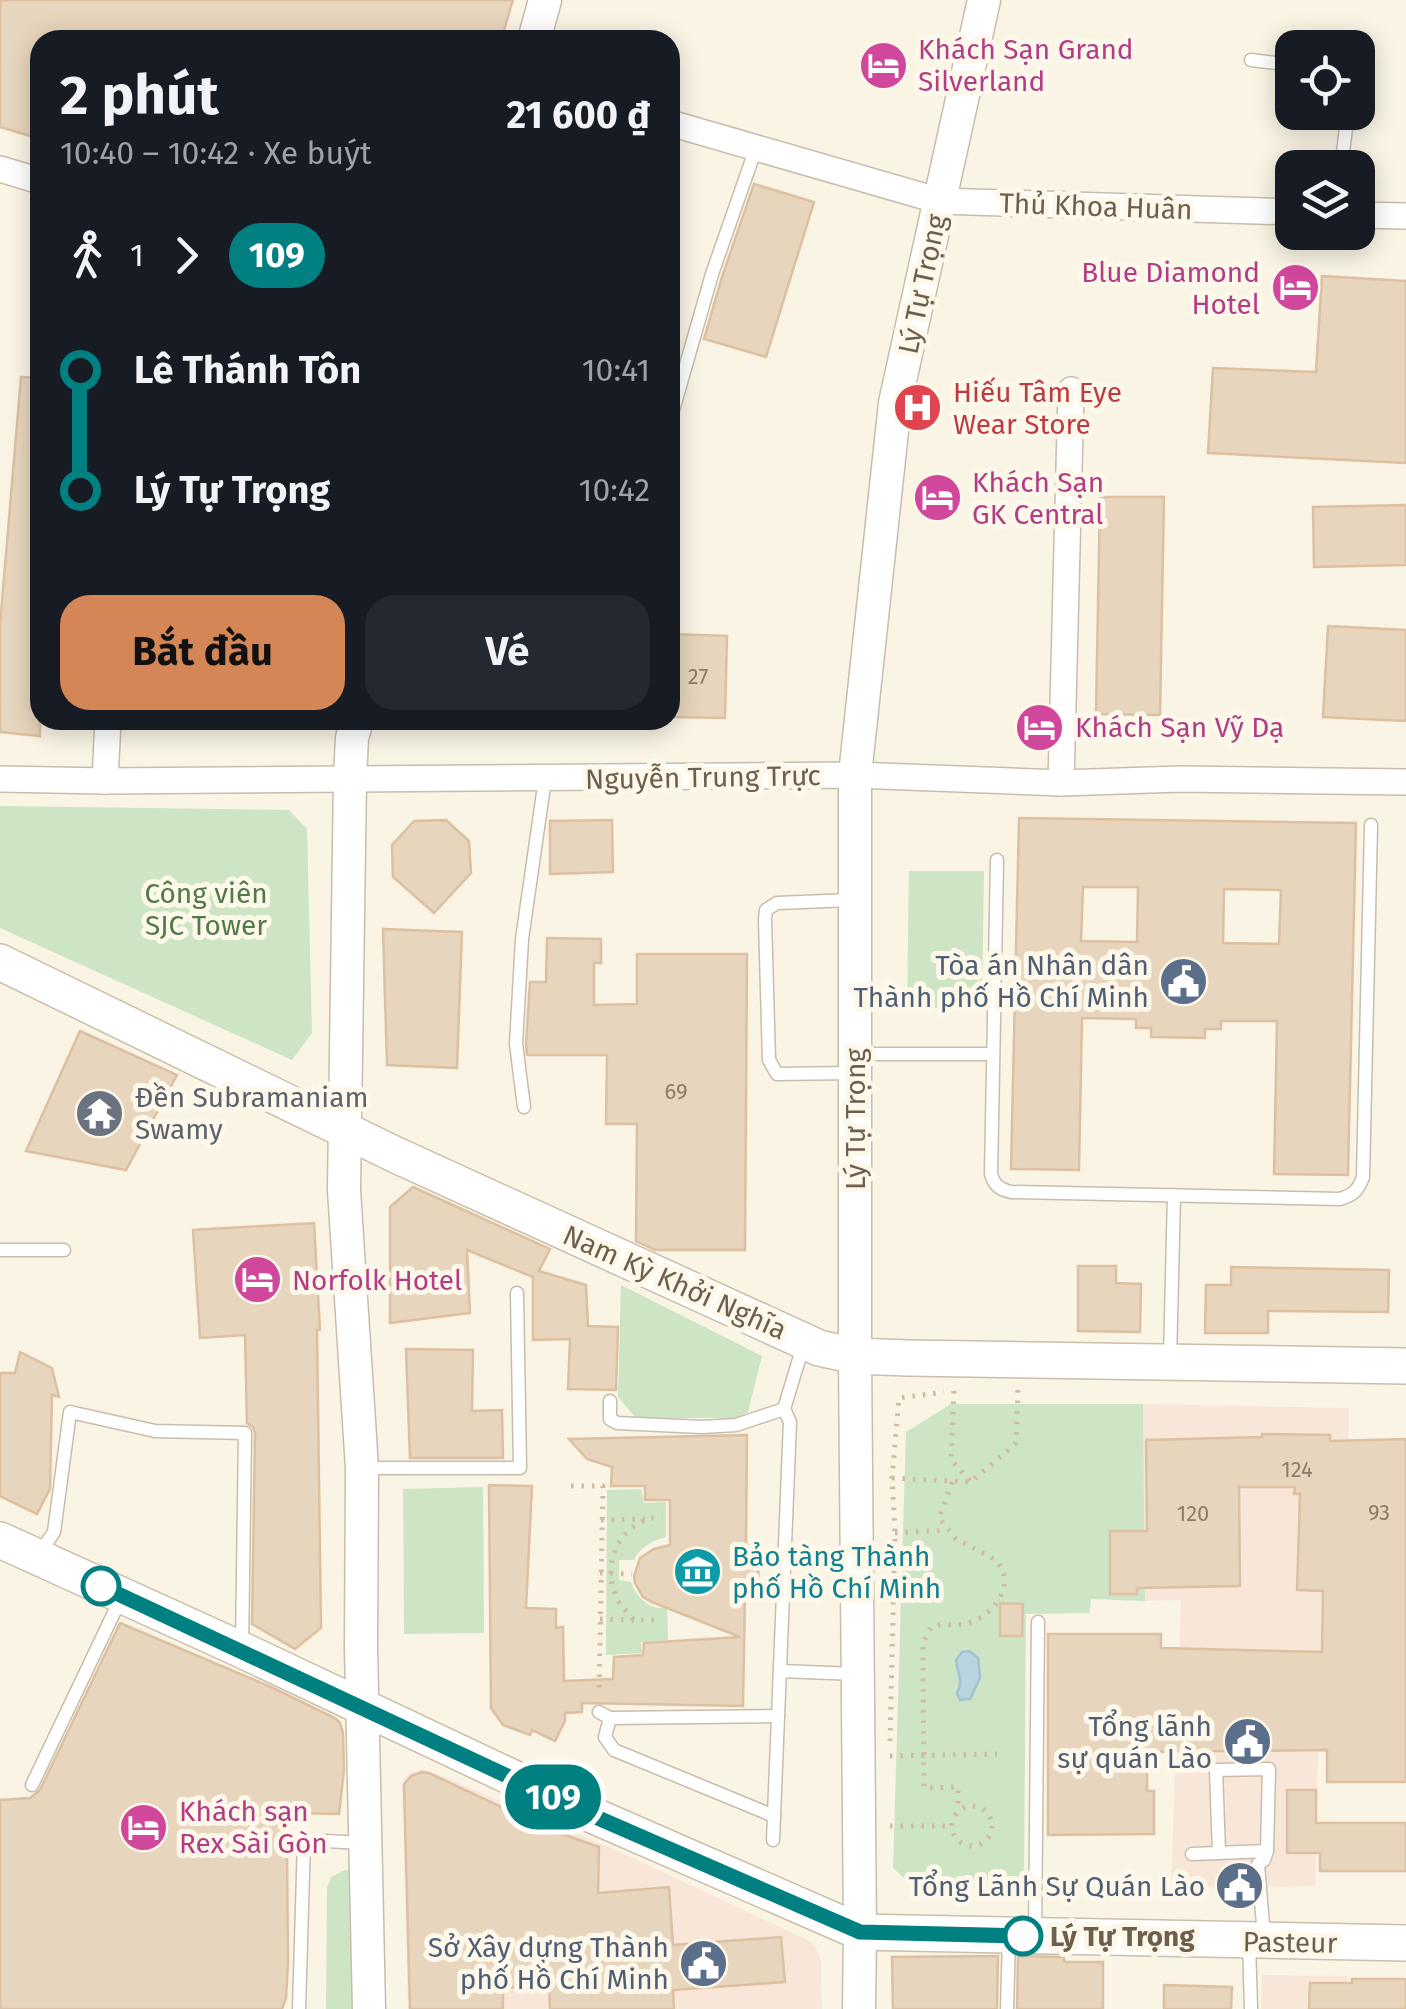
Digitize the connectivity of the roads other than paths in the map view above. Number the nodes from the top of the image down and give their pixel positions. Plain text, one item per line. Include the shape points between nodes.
1 (545, 0) edge
2 (984, 0) edge
3 (537, 30) edge
4 (1251, 60) dead end
5 (1275, 63) edge
6 (680, 126) edge
7 (756, 148) junction
8 (0, 169) edge
9 (30, 178) edge
10 (940, 201) junction
11 (1275, 211) edge
12 (1375, 215) edge
13 (1406, 216) edge
14 (680, 387) edge
15 (1072, 390) dead end
16 (108, 730) edge
17 (354, 730) edge
18 (855, 775) junction
19 (350, 778) junction
20 (0, 779) edge
21 (545, 779) junction
22 (105, 781) junction
23 (1406, 782) edge
24 (1061, 783) junction
25 (1371, 826) dead end
26 (996, 860) dead end
27 (854, 900) junction
28 (0, 962) edge
29 (992, 1054) junction
30 (856, 1064) junction
31 (524, 1107) dead end
32 (346, 1131) junction
33 (1174, 1195) junction
34 (0, 1250) edge
35 (64, 1250) dead end
36 (517, 1293) dead end
37 (804, 1341) junction
38 (855, 1356) junction
39 (1170, 1363) junction
40 (1406, 1366) edge
41 (610, 1401) dead end
42 (784, 1409) junction
43 (362, 1468) junction
44 (0, 1540) edge
45 (37, 1557) junction
46 (122, 1596) junction
47 (1038, 1622) dead end
48 (242, 1650) junction
49 (780, 1671) junction
50 (858, 1674) junction
51 (362, 1707) junction
52 (778, 1716) junction
53 (32, 1786) dead end
54 (774, 1816) junction
55 (287, 1839) dead end
56 (304, 1840) junction
57 (773, 1840) dead end
58 (366, 1843) junction
59 (1267, 1851) junction
60 (1220, 1853) junction
61 (1192, 1854) dead end
62 (860, 1932) junction
63 (1022, 1936) junction
64 (1256, 1941) junction
65 (1406, 1943) edge
66 (299, 2009) edge
67 (369, 2009) edge
68 (859, 2009) edge
69 (1007, 2009) edge
70 (1250, 2009) edge

1 - 3 street
2 - 10 street, Lý Tự Trọng
4 - 5 lane
6 - 7 street, Thủ Khoa Huân
7 - 10 street, Thủ Khoa Huân
7 - 14 lane
8 - 9 street
10 - 11 street, Thủ Khoa Huân
10 - 18 street, Lý Tự Trọng via 896,403
12 - 13 street
15 - 24 street
16 - 22 street
17 - 19 street
18 - 21 street, Nguyễn Trung Trực
18 - 24 street, Nguyễn Trung Trực
18 - 27 street, Lý Tự Trọng
19 - 21 street, Nguyễn Trung Trực
19 - 22 street, Nguyễn Trung Trực
19 - 32 street
20 - 22 street, Nguyễn Trung Trực
21 - 31 lane via 521,956 516,1044
23 - 24 street, Nguyễn Trung Trực
25 - 33 lane via 1359,1188 1340,1199
26 - 29 lane
27 - 30 street, Lý Tự Trọng
27 - 30 lane via 778,903 765,919 768,1060 777,1074
28 - 32 main road, Nam Kỳ Khởi Nghĩa
29 - 30 lane
29 - 33 lane via 991,1174 1001,1189
30 - 38 street, Lý Tự Trọng
32 - 37 main road, Nam Kỳ Khởi Nghĩa
32 - 43 street
33 - 39 lane
34 - 35 lane
36 - 43 lane via 520,1468
37 - 38 main road, Nam Kỳ Khởi Nghĩa
37 - 42 lane
38 - 39 main road, Nam Kỳ Khởi Nghĩa
38 - 50 street, Lý Tự Trọng
39 - 40 main road, Nam Kỳ Khởi Nghĩa
41 - 42 lane via 610,1419 617,1423 702,1428
42 - 49 lane via 790,1422
43 - 51 street
44 - 45 main road, Pasteur
45 - 46 main road, Pasteur
45 - 48 lane via 54,1532 70,1412 155,1431 245,1433
46 - 48 main road, Pasteur
46 - 53 lane
47 - 63 lane
48 - 51 main road, Pasteur
49 - 50 lane
49 - 52 lane
50 - 62 street, Lý Tự Trọng
51 - 58 street
51 - 62 main road, Pasteur
52 - 54 lane
52 - 54 lane via 604,1715 605,1738 614,1750
54 - 57 lane
55 - 56 lane
56 - 58 lane
56 - 66 lane
58 - 67 street
59 - 60 lane
59 - 60 lane via 1269,1770 1216,1770
59 - 64 lane via 1258,1864
60 - 61 lane
62 - 63 main road, Pasteur
62 - 68 street, Lý Tự Trọng
63 - 64 main road, Pasteur
63 - 69 lane
64 - 65 main road, Pasteur
64 - 70 lane

